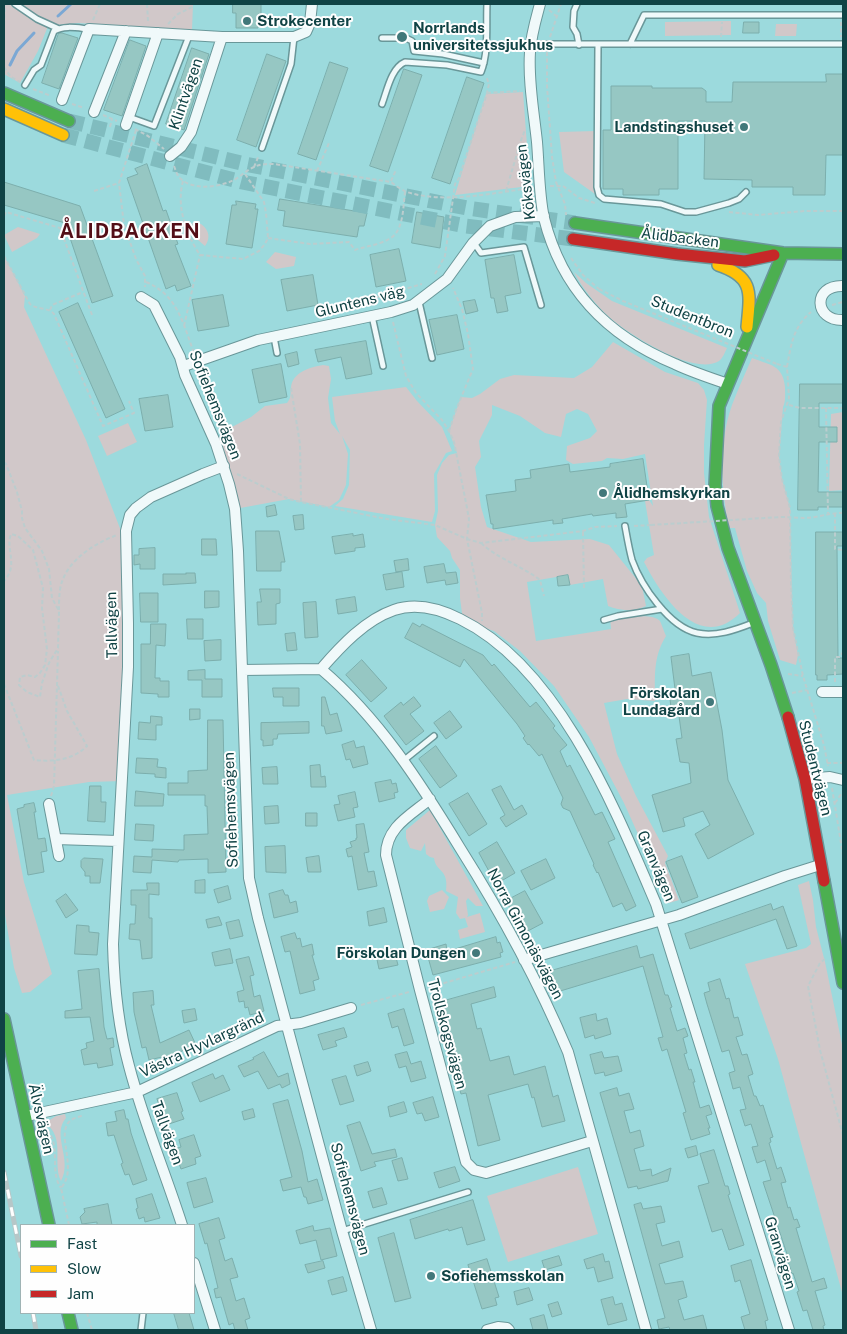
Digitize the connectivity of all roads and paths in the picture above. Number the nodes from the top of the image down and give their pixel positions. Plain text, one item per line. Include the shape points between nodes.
1 (5, 4) edge
2 (15, 4) edge
3 (100, 4) edge
4 (147, 4) edge
5 (192, 4) edge
6 (312, 4) edge
7 (487, 4) edge
8 (561, 4) edge
9 (577, 4) edge
10 (544, 6) edge
11 (178, 14) dead end
12 (722, 15) junction
13 (842, 15) edge
14 (556, 16) junction
15 (4, 25) edge
16 (59, 29) junction
17 (89, 29) junction
18 (126, 31) junction
19 (154, 33) junction
20 (189, 35) junction
21 (222, 37) junction
22 (294, 37) junction
23 (382, 38) dead end
24 (531, 44) junction
25 (630, 44) junction
26 (721, 44) junction
27 (842, 44) edge
28 (548, 45) junction
29 (579, 45) junction
30 (598, 45) junction
31 (484, 63) junction
32 (4, 67) edge
33 (480, 72) junction
34 (25, 85) junction
35 (531, 90) junction
36 (4, 93) edge
37 (487, 93) junction
38 (62, 100) junction
39 (382, 104) dead end
40 (4, 109) edge
41 (94, 112) junction
42 (112, 119) junction
43 (69, 121) tunnel mouth
44 (127, 121) junction
45 (528, 126) dead end
46 (110, 127) dead end
47 (136, 130) junction
48 (63, 135) tunnel mouth
49 (329, 143) dead end
50 (262, 148) joint
51 (170, 156) junction
52 (254, 167) junction
53 (396, 170) dead end
54 (317, 171) junction
55 (245, 174) junction
56 (183, 181) junction
57 (391, 182) junction
58 (119, 183) junction
59 (557, 185) junction
60 (548, 186) dead end
61 (534, 188) dead end
62 (94, 191) dead end
63 (405, 191) junction
64 (506, 192) junction
65 (746, 192) dead end
66 (453, 197) junction
67 (604, 199) junction
68 (843, 211) edge
69 (724, 212) dead end
70 (4, 216) edge
71 (544, 216) junction
72 (576, 223) tunnel mouth
73 (268, 238) junction
74 (573, 239) tunnel mouth
75 (473, 243) junction
76 (200, 254) junction
77 (677, 254) junction
78 (783, 254) junction
79 (843, 254) edge
80 (4, 256) edge
81 (433, 277) dead end
82 (447, 279) junction
83 (429, 281) dead end
84 (146, 282) dead end
85 (843, 286) edge
86 (599, 289) dead end
87 (83, 292) junction
88 (141, 297) dead end
89 (364, 301) dead end
90 (418, 301) junction
91 (843, 302) edge
92 (541, 304) dead end
93 (822, 307) junction
94 (50, 310) junction
95 (391, 312) junction
96 (92, 315) dead end
97 (372, 316) junction
98 (843, 320) edge
99 (184, 326) dead end
100 (274, 337) junction
101 (747, 338) junction
102 (277, 353) dead end
103 (432, 358) dead end
104 (184, 366) junction
105 (383, 366) dead end
106 (788, 367) junction
107 (728, 384) junction
108 (291, 388) dead end
109 (129, 401) dead end
110 (788, 405) junction
111 (826, 408) junction
112 (843, 408) edge
113 (449, 431) junction
114 (4, 462) edge
115 (224, 466) junction
116 (235, 473) dead end
117 (301, 502) junction
118 (828, 513) junction
119 (835, 513) junction
120 (843, 513) edge
121 (790, 517) junction
122 (625, 526) junction
123 (126, 531) junction
124 (583, 531) junction
125 (467, 539) junction
126 (481, 543) junction
127 (843, 550) edge
128 (4, 581) edge
129 (584, 589) dead end
130 (544, 596) dead end
131 (662, 609) junction
132 (59, 611) junction
133 (604, 620) dead end
134 (755, 622) junction
135 (482, 631) junction
136 (58, 648) junction
137 (843, 652) edge
138 (321, 669) junction
139 (242, 670) junction
140 (785, 674) dead end
141 (803, 676) junction
142 (57, 682) junction
143 (4, 684) edge
144 (807, 690) junction
145 (822, 692) dead end
146 (839, 692) edge
147 (791, 693) dead end
148 (434, 736) dead end
149 (54, 760) junction
150 (403, 761) junction
151 (827, 763) junction
152 (843, 763) edge
153 (830, 776) junction
154 (805, 779) junction
155 (843, 780) edge
156 (843, 791) edge
157 (430, 799) junction
158 (834, 803) junction
159 (49, 804) joint
160 (56, 839) junction
161 (118, 841) junction
162 (843, 842) edge
163 (843, 855) edge
164 (59, 856) dead end
165 (820, 865) junction
166 (662, 920) junction
167 (827, 956) dead end
168 (524, 960) junction
169 (843, 983) edge
170 (420, 990) junction
171 (351, 1008) joint
172 (4, 1019) edge
173 (286, 1024) junction
174 (137, 1092) junction
175 (98, 1102) junction
176 (26, 1116) junction
177 (42, 1126) dead end
178 (843, 1135) edge
179 (592, 1141) junction
180 (61, 1188) junction
181 (468, 1192) dead end
182 (50, 1224) edge
183 (69, 1224) edge
184 (182, 1224) edge
185 (342, 1231) junction
186 (195, 1269) edge
187 (68, 1314) edge
188 (87, 1314) edge
189 (143, 1314) edge
190 (4, 1327) edge
191 (508, 1329) edge
192 (4, 1330) edge
193 (72, 1330) edge
194 (92, 1330) edge
195 (141, 1330) edge
196 (215, 1330) edge
197 (371, 1330) edge
198 (488, 1330) edge
199 (646, 1330) edge
200 (789, 1330) edge

1 - 15 path
2 - 16 lane
3 - 17 path
4 - 19 path
5 - 11 path
6 - 22 street via 306,32
7 - 31 lane
8 - 14 path
9 - 29 lane via 573,27
10 - 14 path
10 - 24 street, Köksvägen
12 - 13 lane
12 - 25 lane via 644,15
12 - 26 path
13 - 27 path
14 - 28 path
16 - 17 lane
16 - 34 lane via 54,31 41,64
17 - 18 street, Klintvägen
17 - 38 street
18 - 19 street, Klintvägen
18 - 41 street
19 - 20 street, Klintvägen
19 - 44 street
20 - 21 street, Klintvägen
20 - 44 lane via 154,126
21 - 22 street, Klintvägen
21 - 51 street, Klintvägen via 190,132 181,147
22 - 50 lane via 291,64
23 - 31 lane via 406,38 412,41 414,51
24 - 28 lane
24 - 35 street, Köksvägen
25 - 26 lane
25 - 30 lane
26 - 27 lane
28 - 29 lane
28 - 59 path via 547,86
29 - 30 lane
30 - 67 lane via 597,187
31 - 33 lane
32 - 34 path via 11,77
33 - 37 path via 487,77
33 - 39 lane via 405,62 396,70
34 - 38 path
35 - 37 path
35 - 71 street, Köksvägen
36 - 43 main road
37 - 66 path
38 - 41 path
40 - 48 main road
41 - 42 path
42 - 44 path
42 - 46 path
44 - 47 path
45 - 64 path
47 - 51 path via 158,143
47 - 58 path
49 - 54 path
50 - 52 path
51 - 56 path
52 - 54 path via 274,164
52 - 55 path
53 - 57 path
54 - 57 path
55 - 56 path via 220,186
55 - 73 path via 264,202
56 - 76 path via 182,211 188,234
57 - 63 path
58 - 62 path
58 - 84 path via 124,225
59 - 60 path
59 - 67 path via 585,201 596,203
61 - 64 path
63 - 66 path
63 - 73 path via 398,231 389,240 354,250 349,242 310,244
64 - 66 path
65 - 67 lane via 739,199 696,212 661,204
66 - 81 path via 445,256
68 - 69 path via 758,215
70 - 87 path via 6,212 60,228
71 - 75 street, Gluntens väg via 502,221 490,226
71 - 107 street, Köksvägen via 566,273 588,305 607,325 644,350
72 - 78 main road, Ålidbacken
73 - 76 path via 258,251 243,259
74 - 77 main road, Ålidbacken
75 - 82 street, Gluntens väg
75 - 92 lane via 481,253 524,247
76 - 99 path
77 - 78 main road, Ålidbacken via 745,261
77 - 101 main road, Studentvägen via 728,267 741,275 749,294
78 - 79 main road, Ålidbacken
78 - 101 main road, Studentvägen
80 - 94 path via 30,304
82 - 90 street, Gluntens väg
82 - 113 path via 462,309 472,361 471,374
83 - 89 path
85 - 93 street via 827,289 821,299
86 - 106 path, Studentbron, bridge
87 - 94 path via 52,305
87 - 96 path
88 - 104 street, Sofiehemsvägen via 154,305
90 - 95 street, Gluntens väg
90 - 103 lane
91 - 93 path
93 - 98 street via 830,318
93 - 106 path via 810,312 797,327
94 - 109 path via 103,426 134,413
95 - 97 street, Gluntens väg
95 - 113 path via 409,384
97 - 100 street, Gluntens väg
97 - 105 lane
100 - 102 lane
100 - 104 street, Gluntens väg
101 - 107 main road, Studentvägen
104 - 115 street, Sofiehemsvägen
106 - 110 path
107 - 134 main road, Studentvägen via 719,406 715,464 717,506 728,548
108 - 117 path via 300,444
110 - 111 path
110 - 121 path via 782,422 779,456
111 - 112 path
111 - 118 path
113 - 125 path via 457,453 467,508
114 - 132 path via 17,492 25,528 42,551 49,570 52,598
115 - 123 street, Tallvägen via 143,502 130,515
115 - 139 street, Sofiehemsvägen via 237,528
116 - 117 path
117 - 125 path via 435,525
118 - 119 path
118 - 121 path via 816,517
119 - 120 path
119 - 127 path via 835,549
121 - 122 path, bridge
121 - 141 path via 794,628
122 - 124 path via 595,527
122 - 131 lane via 635,567
123 - 132 path via 99,542 70,566 63,579
123 - 161 street, Tallvägen via 128,667
124 - 126 path
124 - 129 path
125 - 126 path
125 - 135 path via 482,614
126 - 130 path via 489,551 540,580
128 - 136 path via 10,570 12,554 8,541 11,534 33,550 43,588 45,665 35,677 20,677 19,685 27,692 40,697 49,663
131 - 133 lane
131 - 134 lane via 684,628 697,633 714,634
132 - 136 path
134 - 154 main road, Studentvägen
135 - 138 street, Granvägen via 437,609 416,606 395,610 363,628
135 - 166 street, Granvägen via 516,659 576,739 630,842
136 - 142 path
137 - 146 path via 840,657 835,657
138 - 139 street
138 - 150 street, Norra Gimonäsvägen via 373,722
139 - 173 street, Sofiehemsvägen via 249,875
140 - 141 path
141 - 144 path
142 - 149 path
142 - 149 path via 66,710 87,746 80,753
143 - 149 path via 34,760
144 - 147 path
144 - 151 path
145 - 146 street
148 - 150 lane
149 - 159 path via 54,786
150 - 157 street, Norra Gimonäsvägen
151 - 152 path
151 - 153 path
153 - 154 street
153 - 155 street
153 - 158 path
154 - 165 main road, Studentvägen
156 - 158 path
157 - 168 street, Norra Gimonäsvägen
157 - 170 street, Trollskogsvägen via 393,830 386,847
158 - 162 path
159 - 160 street
160 - 161 street
160 - 164 street
161 - 174 street, Tallvägen via 114,966 119,1019
162 - 163 path
165 - 166 street
165 - 169 main road, Studentvägen
166 - 168 street
166 - 200 street, Granvägen
167 - 178 path via 820,962 808,986 820,1050
168 - 170 path
168 - 179 street, Norra Gimonäsvägen via 568,1052
170 - 171 path
170 - 179 street, Trollskogsvägen via 470,1167 480,1172 493,1172
171 - 173 street, Västra Hyvlargränd via 301,1023
172 - 176 main road, Älvsvägen
173 - 174 street, Västra Hyvlargränd
173 - 185 street, Sofiehemsvägen
174 - 175 street, Västra Hyvlargränd
174 - 184 street, Tallvägen
175 - 176 street, Västra Hyvlargränd
175 - 180 path via 95,1110 66,1126 68,1169
176 - 182 main road, Älvsvägen
177 - 180 path via 54,1142 56,1178
179 - 199 street, Norra Gimonäsvägen
180 - 183 path
181 - 185 lane
185 - 197 street, Sofiehemsvägen
186 - 196 street
187 - 193 main road
188 - 194 path
189 - 195 lane
190 - 192 path
191 - 198 street

